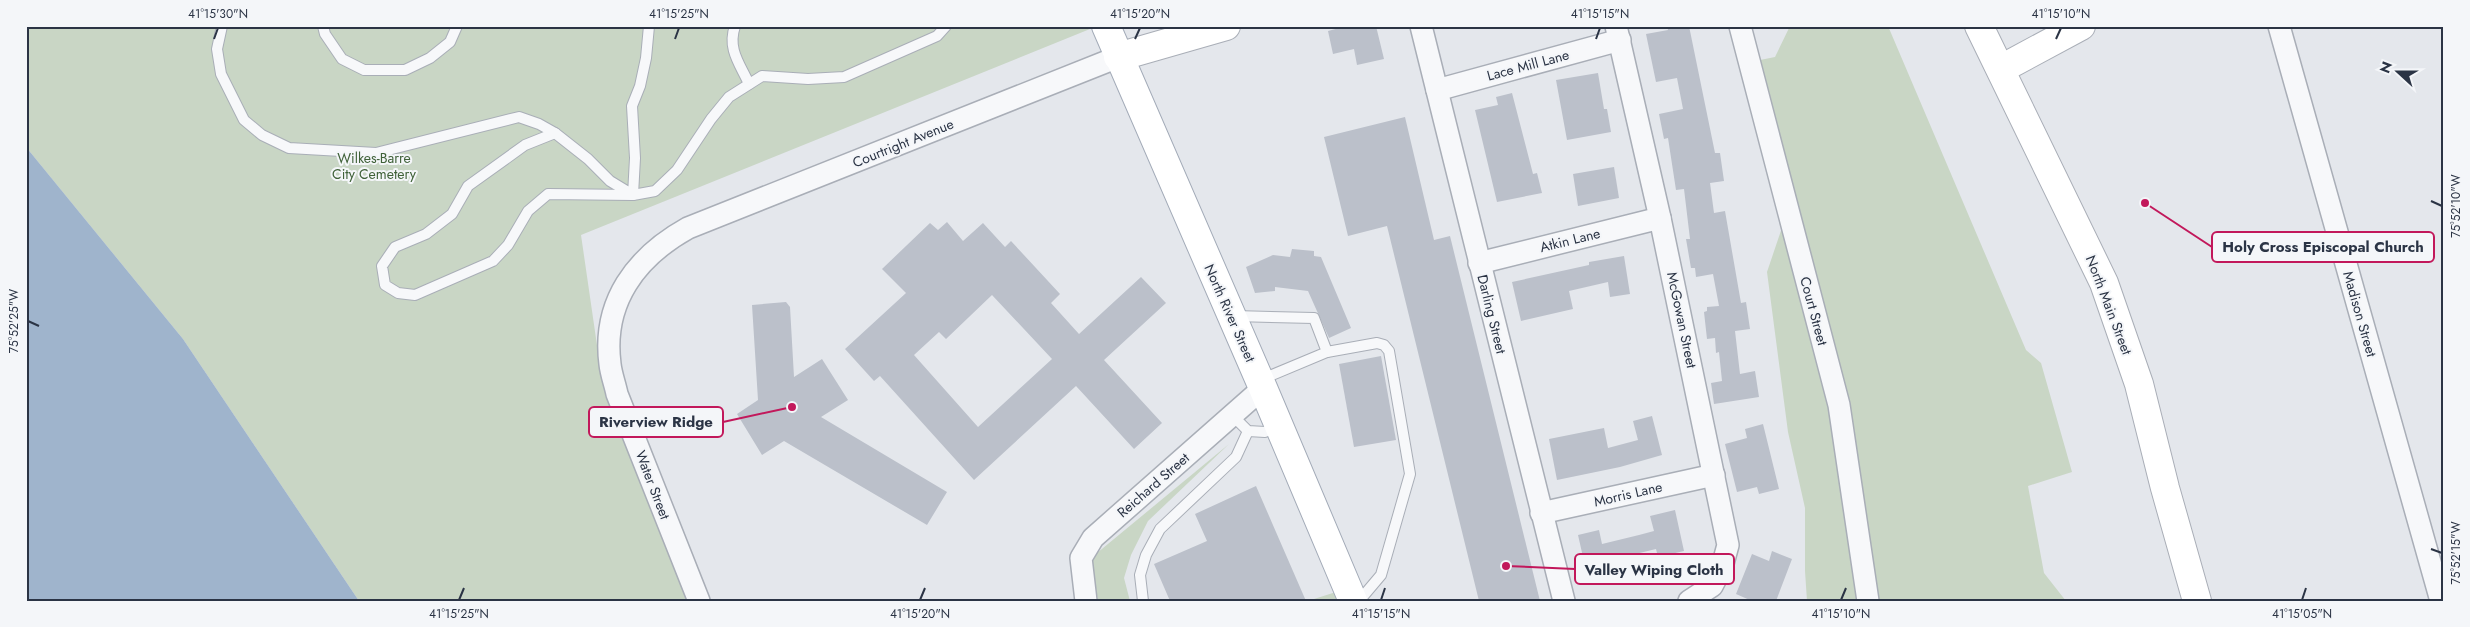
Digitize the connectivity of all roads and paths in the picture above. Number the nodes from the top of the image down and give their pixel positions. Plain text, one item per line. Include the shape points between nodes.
1 (222, 26) edge
2 (323, 26) edge
3 (457, 26) edge
4 (649, 26) edge
5 (735, 26) edge
6 (946, 26) edge
7 (1106, 26) edge
8 (1226, 26) edge
9 (1421, 26) edge
10 (1740, 26) edge
11 (1979, 26) edge
12 (2081, 26) edge
13 (2279, 26) edge
14 (1618, 33) edge
15 (1118, 57) junction
16 (2001, 69) junction
17 (749, 84) junction
18 (1436, 90) junction
19 (555, 133) junction
20 (634, 195) junction
21 (1660, 218) junction
22 (1479, 263) junction
23 (614, 309) joint
24 (1232, 316) junction
25 (1328, 352) junction
26 (1261, 384) junction
27 (1232, 416) junction
28 (1278, 424) junction
29 (1248, 431) junction
30 (1714, 474) junction
31 (1541, 513) junction
32 (699, 601) edge
33 (1086, 601) edge
34 (1143, 601) edge
35 (1353, 601) edge
36 (1359, 601) edge
37 (1564, 601) edge
38 (1689, 601) edge
39 (1868, 601) edge
40 (2198, 601) edge
41 (2441, 601) edge

1 - 19 lane via 217,49 220,74 244,120 262,136 289,148 376,153 519,118
2 - 3 lane via 342,59 364,70 405,70 430,58 450,42
4 - 20 lane via 644,68 632,106
5 - 17 lane via 731,38 734,52
6 - 17 lane via 937,36 844,77 762,76
7 - 15 main road, North River Street
8 - 15 main road, Courtright Avenue
9 - 18 street, Darling Street
10 - 39 street, Court Street via 1839,405
11 - 16 main road, North Main Street
12 - 16 main road
13 - 41 street, Madison Street
14 - 18 street, Lace Mill Lane
14 - 21 street, McGowan Street
15 - 23 street, Courtright Avenue via 688,228 663,242 640,263 625,284
15 - 24 main road, North River Street
16 - 40 main road, North Main Street via 2104,282 2139,384
17 - 20 lane via 729,97 710,119 677,170 663,184 655,190
18 - 22 street, Darling Street
19 - 20 lane via 610,181
19 - 20 lane via 525,145 468,186 452,214 426,234 395,246 382,266 385,285 398,294 416,295 493,260 508,245 528,211 548,194
21 - 22 street, Atkin Lane
21 - 30 street, McGowan Street
22 - 31 street, Darling Street
23 - 32 street, Water Street via 608,338 617,394
24 - 25 lane via 1314,318
24 - 26 main road, North River Street
25 - 26 lane
25 - 36 lane via 1377,343 1389,351 1410,474 1381,575
26 - 27 street, Reichard Street
26 - 28 main road, North River Street
27 - 29 lane
27 - 33 street, Reichard Street via 1092,538 1080,558
28 - 29 lane via 1265,432
28 - 35 main road, North River Street
29 - 34 lane via 1236,457 1160,529 1140,575
30 - 31 street, Morris Lane
30 - 38 street, McGowan Street via 1728,545 1712,586
31 - 37 street, Darling Street

